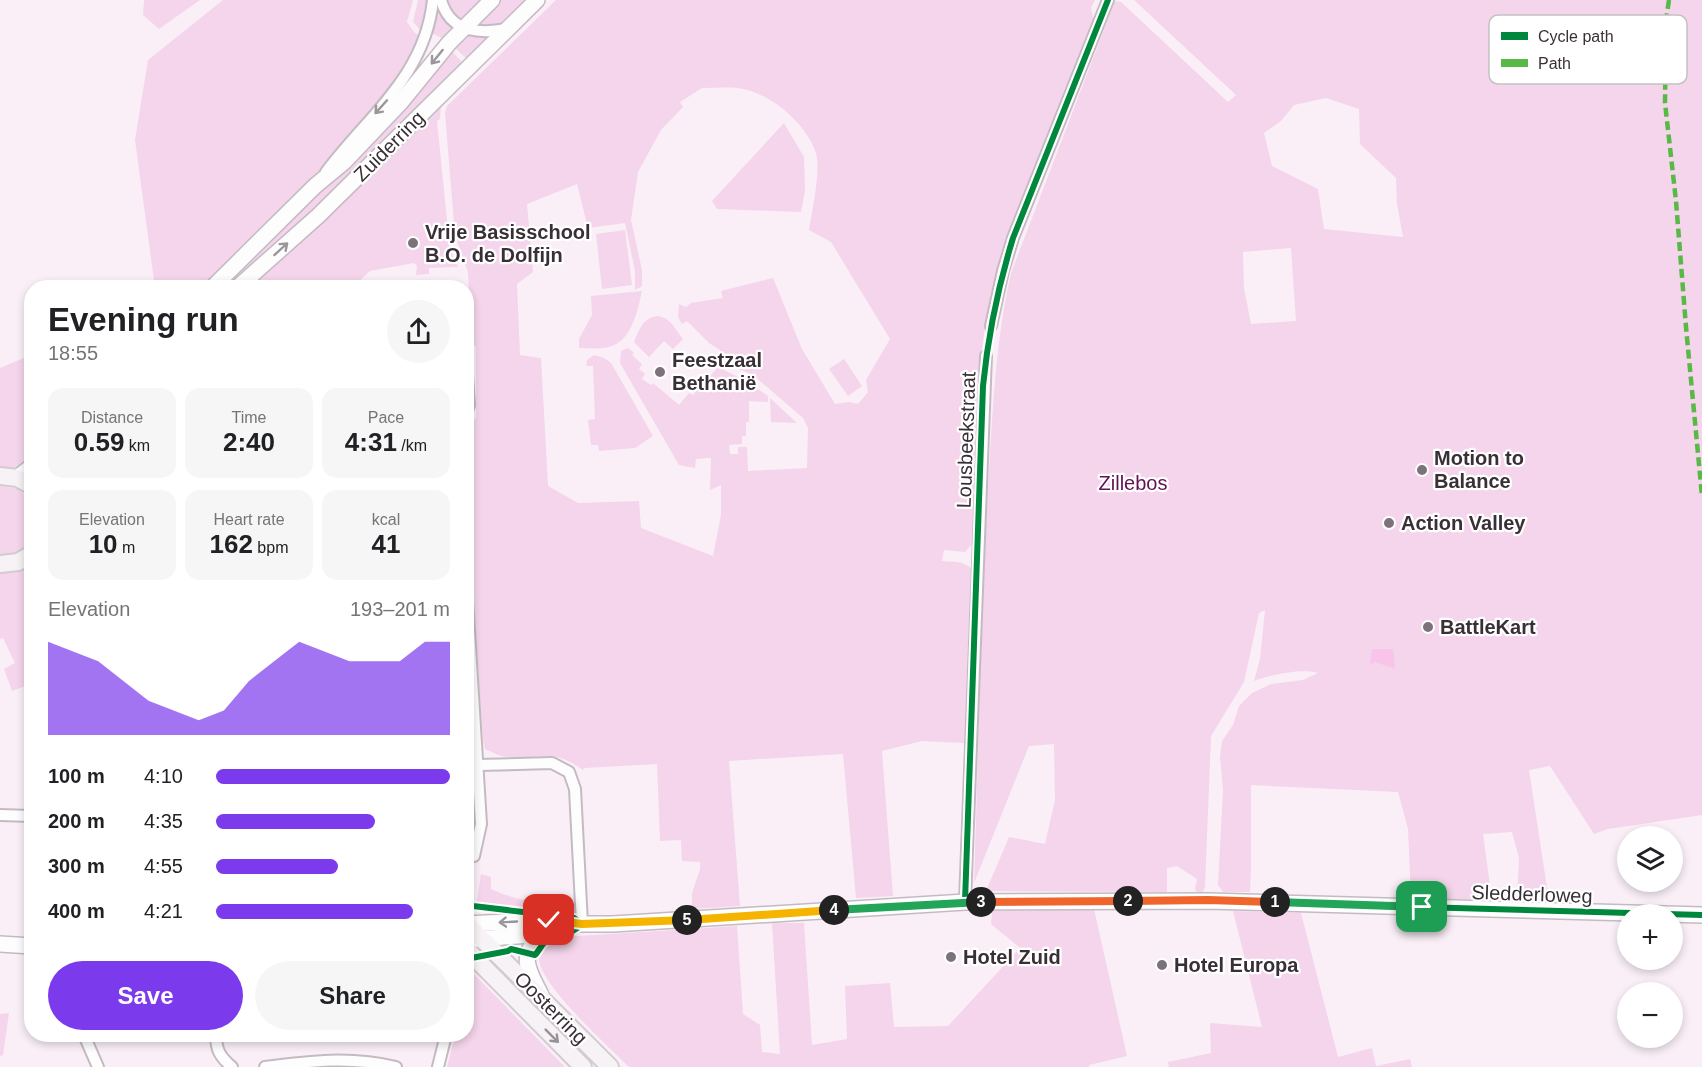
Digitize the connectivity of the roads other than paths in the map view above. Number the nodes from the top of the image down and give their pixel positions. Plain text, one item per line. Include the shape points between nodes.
1 (433, 0) edge
2 (441, 0) edge
3 (492, 0) edge
4 (537, 0) edge
5 (1108, 0) edge
6 (527, 6) edge
7 (464, 28) junction
8 (507, 29) junction
9 (315, 186) junction
10 (220, 280) edge
11 (246, 280) edge
12 (991, 326) dead end
13 (986, 356) dead end
14 (24, 559) edge
15 (0, 564) edge
16 (474, 704) edge
17 (478, 765) junction
18 (0, 814) edge
19 (24, 816) edge
20 (474, 856) dead end
21 (965, 902) junction
22 (1702, 915) edge
23 (582, 924) junction
24 (474, 929) edge
25 (474, 930) edge
26 (542, 933) junction
27 (474, 934) edge
28 (0, 944) edge
29 (24, 946) edge
30 (474, 957) edge
31 (544, 1000) junction
32 (87, 1042) edge
33 (216, 1042) edge
34 (444, 1042) edge
35 (98, 1067) edge
36 (232, 1067) edge
37 (265, 1067) edge
38 (396, 1067) edge
39 (438, 1067) edge
40 (583, 1067) edge
41 (610, 1067) edge

1 -> 9 street via 427,33 412,68
2 - 7 street
3 - 7 street, Zuiderring
4 - 6 street, Zuiderring
5 - 12 street via 1013,238
6 - 8 street, Zuiderring
7 - 8 street via 484,33
7 -> 9 street, Zuiderring via 401,102 344,162
11 -> 8 street, Zuiderring via 318,216
9 - 10 street, Zuiderring
13 - 21 street, Lousbeekstraat
14 - 15 main road
16 - 17 street
17 - 20 street via 481,824
17 - 23 street via 552,763 569,772 575,789
18 - 19 street
21 - 22 street, Sledderloweg via 1208,900
21 - 23 street, Sledderloweg
23 -> 24 street via 549,920
23 - 26 street
25 - 26 street
26 - 31 street via 534,941 526,965
27 - 31 main road, Oosterring
28 - 29 street
30 -> 40 main road, Oosterring
31 - 41 main road, Oosterring
32 - 35 street
33 - 36 street via 223,1060
34 - 39 street
37 - 38 street via 362,1060

